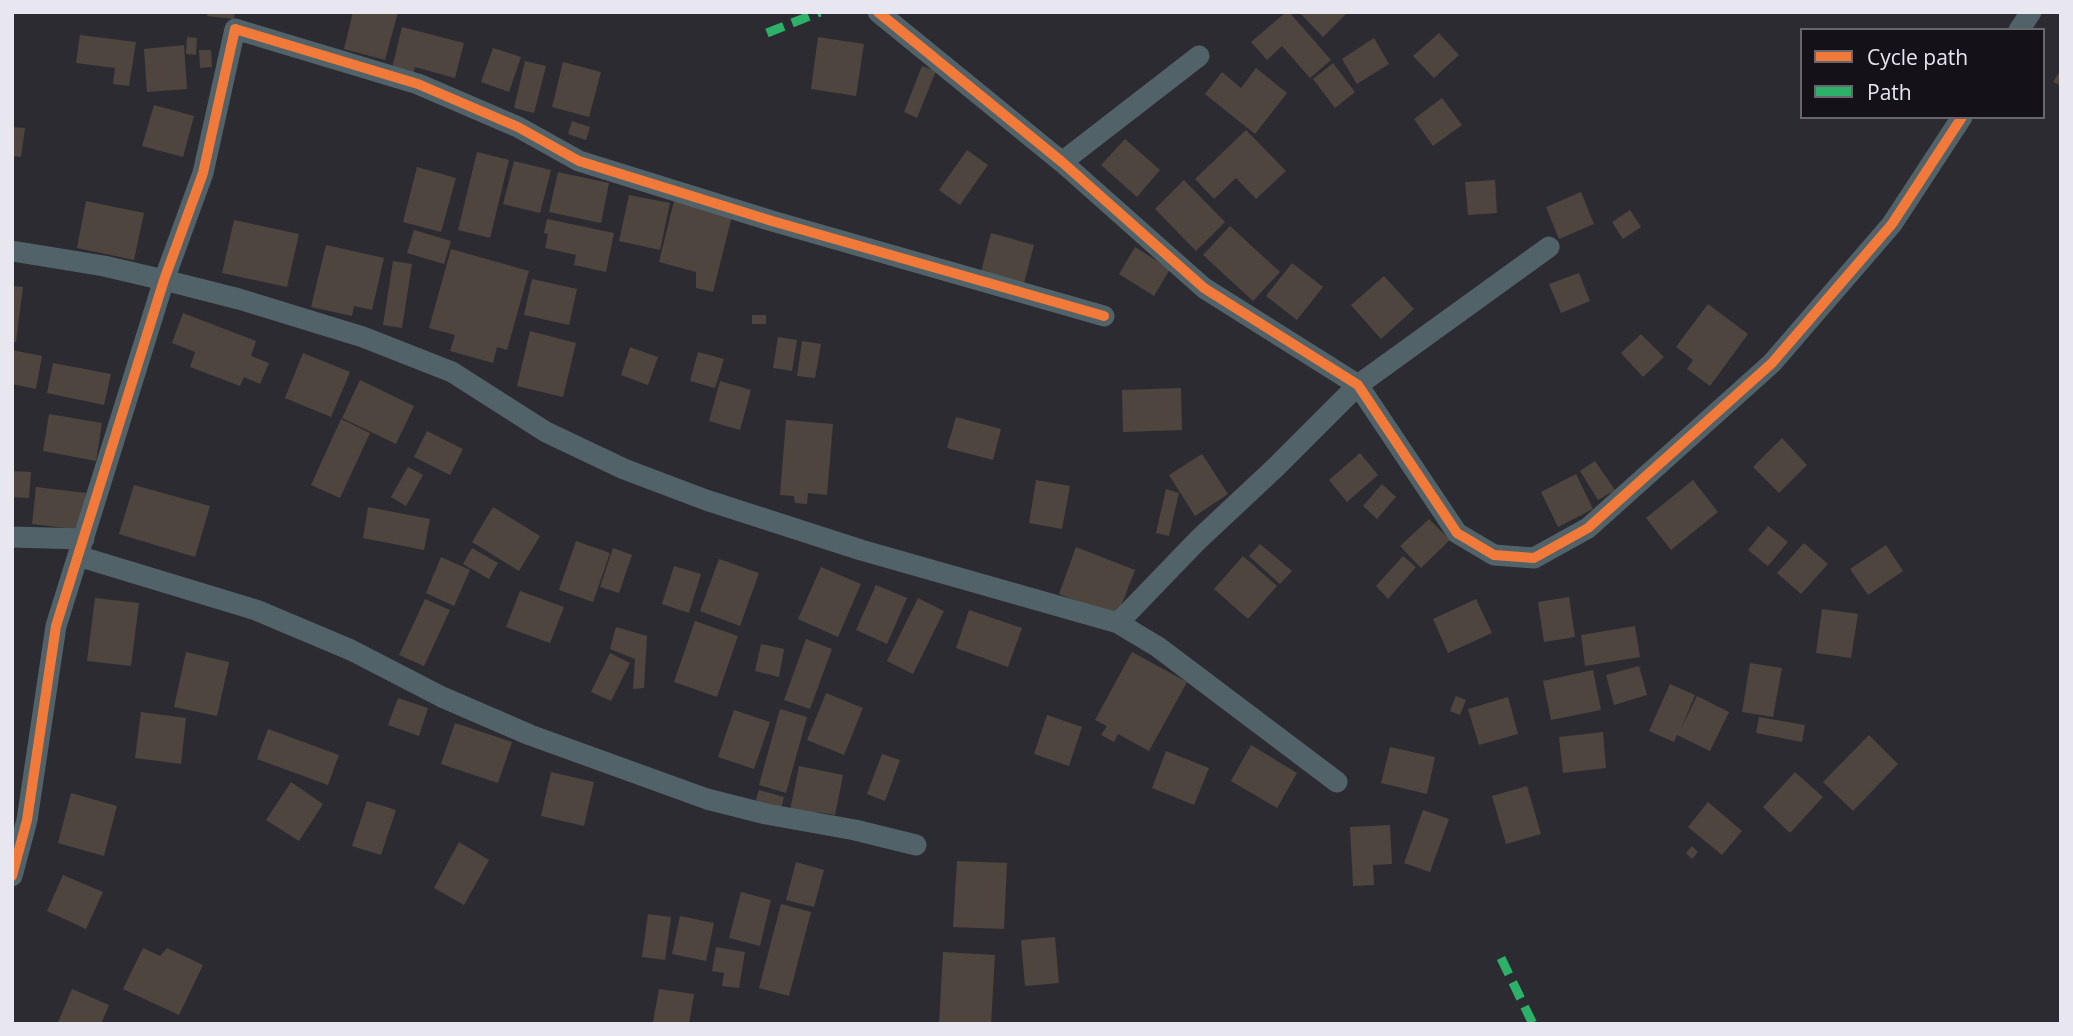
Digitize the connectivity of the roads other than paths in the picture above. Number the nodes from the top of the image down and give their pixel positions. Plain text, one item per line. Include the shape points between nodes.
1 (878, 12) edge
2 (2031, 12) edge
3 (2021, 28) edge
4 (1199, 56) dead end
5 (1961, 119) edge
6 (1062, 162) junction
7 (1549, 247) dead end
8 (12, 251) edge
9 (164, 281) junction
10 (1104, 316) dead end
11 (1358, 385) junction
12 (12, 537) edge
13 (81, 547) junction
14 (1118, 624) junction
15 (1337, 782) dead end
16 (20, 819) edge
17 (916, 845) dead end
18 (12, 876) edge

1 - 6 street
2 - 3 street
4 - 6 street
5 - 11 street via 1892,225 1772,363 1588,528 1534,558 1494,555 1457,533
6 - 11 street via 1204,288
7 - 11 street
8 - 9 street
9 - 10 street via 203,173 235,29 418,84 517,127 579,161
9 - 13 street
9 - 14 street via 363,337 452,372 547,432 624,469 706,500
11 - 14 street
12 - 13 street
13 - 16 street via 56,626
13 - 17 street via 256,610 530,735 707,799
14 - 15 street via 1158,647
16 - 18 street

